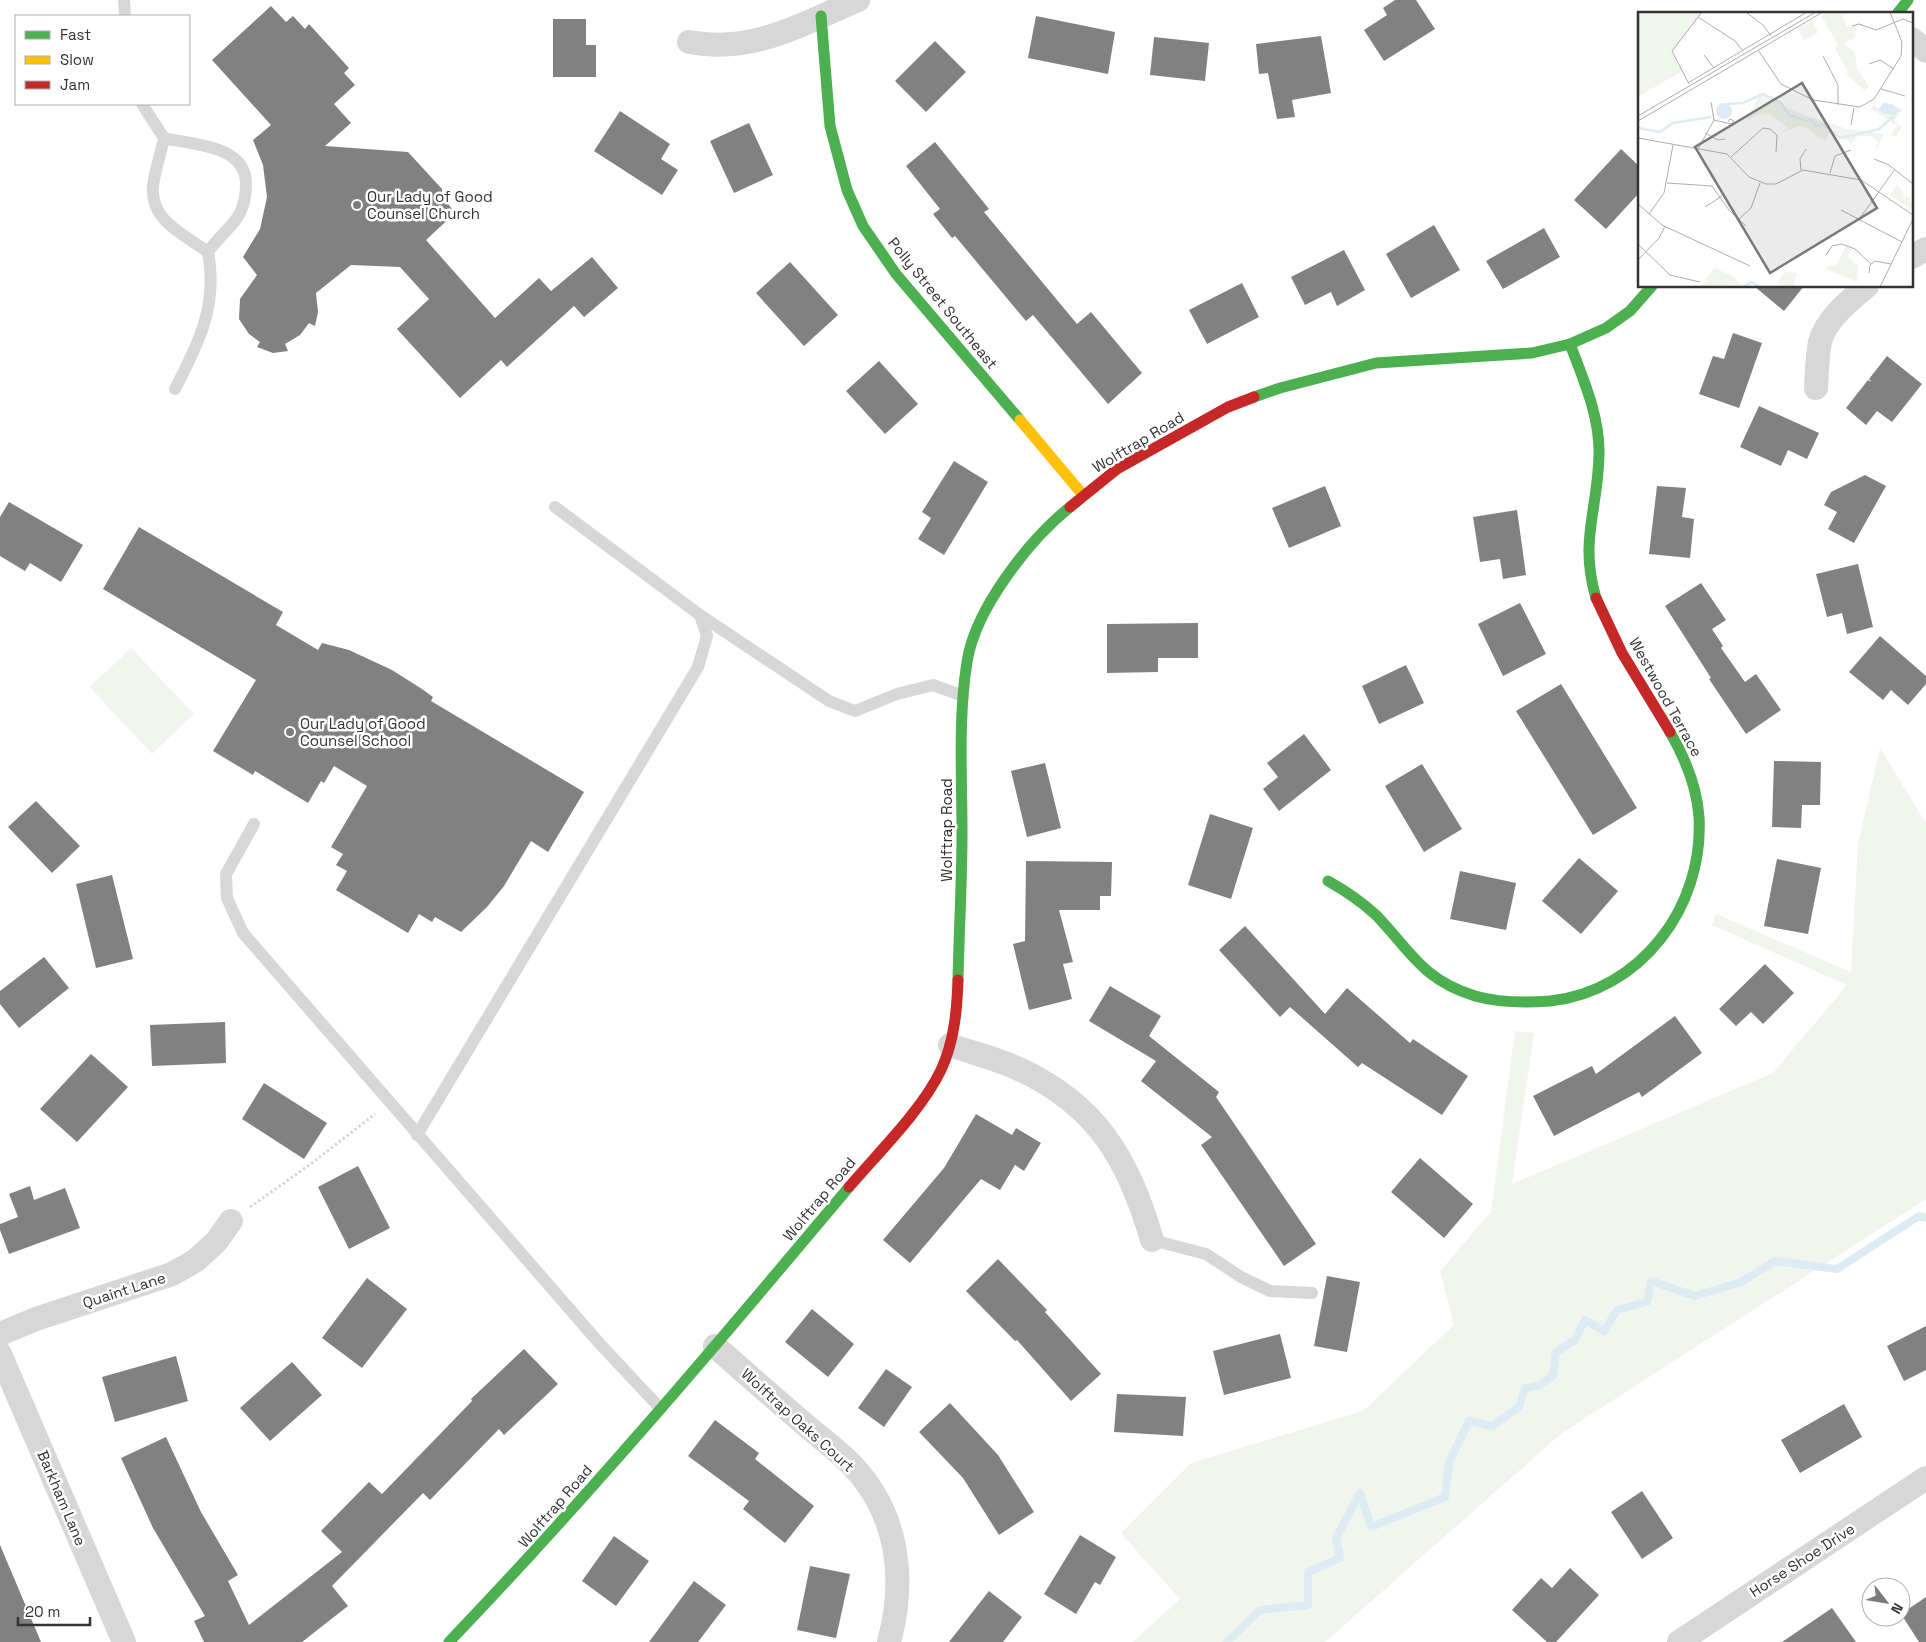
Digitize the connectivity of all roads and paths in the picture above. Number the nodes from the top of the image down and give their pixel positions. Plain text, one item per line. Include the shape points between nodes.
1 (124, 0) edge
2 (858, 0) edge
3 (1908, 0) edge
4 (1899, 12) edge
5 (125, 15) edge
6 (821, 16) junction
7 (1914, 41) edge
8 (689, 42) dead end
9 (1926, 51) edge
10 (143, 105) edge
11 (164, 138) junction
12 (1926, 249) edge
13 (208, 252) junction
14 (1914, 256) edge
15 (1650, 288) edge
16 (1865, 288) edge
17 (1570, 344) junction
18 (1816, 388) dead end
19 (175, 389) dead end
20 (1083, 495) junction
21 (556, 507) dead end
22 (700, 615) junction
23 (963, 696) junction
24 (254, 824) dead end
25 (1328, 881) dead end
26 (950, 1045) junction
27 (379, 1110) dead end
28 (417, 1135) junction
29 (230, 1221) joint
30 (1152, 1240) joint
31 (1312, 1293) dead end
32 (0, 1334) edge
33 (715, 1346) junction
34 (0, 1354) edge
35 (660, 1408) junction
36 (1926, 1478) edge
37 (124, 1642) edge
38 (449, 1642) edge
39 (889, 1642) edge
40 (1678, 1642) edge

1 - 5 lane
2 - 6 street
3 - 4 street
6 - 8 street via 762,41 730,45
6 - 20 street, Polly Street Southeast via 830,126 847,190 863,226 896,274
7 - 9 street
10 - 11 lane
11 - 13 lane via 152,188 156,210 168,225
11 - 13 lane via 224,152 246,175 246,196 240,214
12 - 14 street
13 - 19 lane via 211,298 204,328
15 - 17 street, Wolftrap Road via 1630,311 1606,328
16 - 18 street via 1825,328 1820,342
17 - 20 street, Wolftrap Road via 1532,353 1376,363 1280,388 1228,407 1117,469
17 - 25 street, Westwood Terrace via 1595,413 1599,440 1598,470 1588,523 1590,580 1600,610 1691,773 1701,831 1698,863 1689,894 1671,928 1626,974 1571,999 1510,1003 1479,997 1427,971 1412,959 1371,910
20 - 23 street, Wolftrap Road via 1027,550 1001,584 976,631 967,662
21 - 22 lane
22 - 23 lane via 830,701 855,711 898,694 933,685
22 - 28 lane via 707,636 698,667
23 - 26 street, Wolftrap Road via 958,1013
24 - 28 lane via 226,874 227,898 243,933
26 - 30 street via 1018,1068 1079,1107 1106,1136 1126,1168 1141,1202
26 - 33 street, Wolftrap Road via 941,1070 923,1099
27 - 29 path
28 - 35 lane
29 - 32 street, Quaint Lane via 216,1242 196,1261 172,1274
30 - 31 lane via 1206,1254 1270,1291
33 - 35 street, Wolftrap Road
33 - 39 street, Wolftrap Oaks Court via 851,1464 870,1489 887,1519 899,1580
34 - 37 street, Barkham Lane
35 - 38 street, Wolftrap Road via 534,1553
36 - 40 street, Horse Shoe Drive

